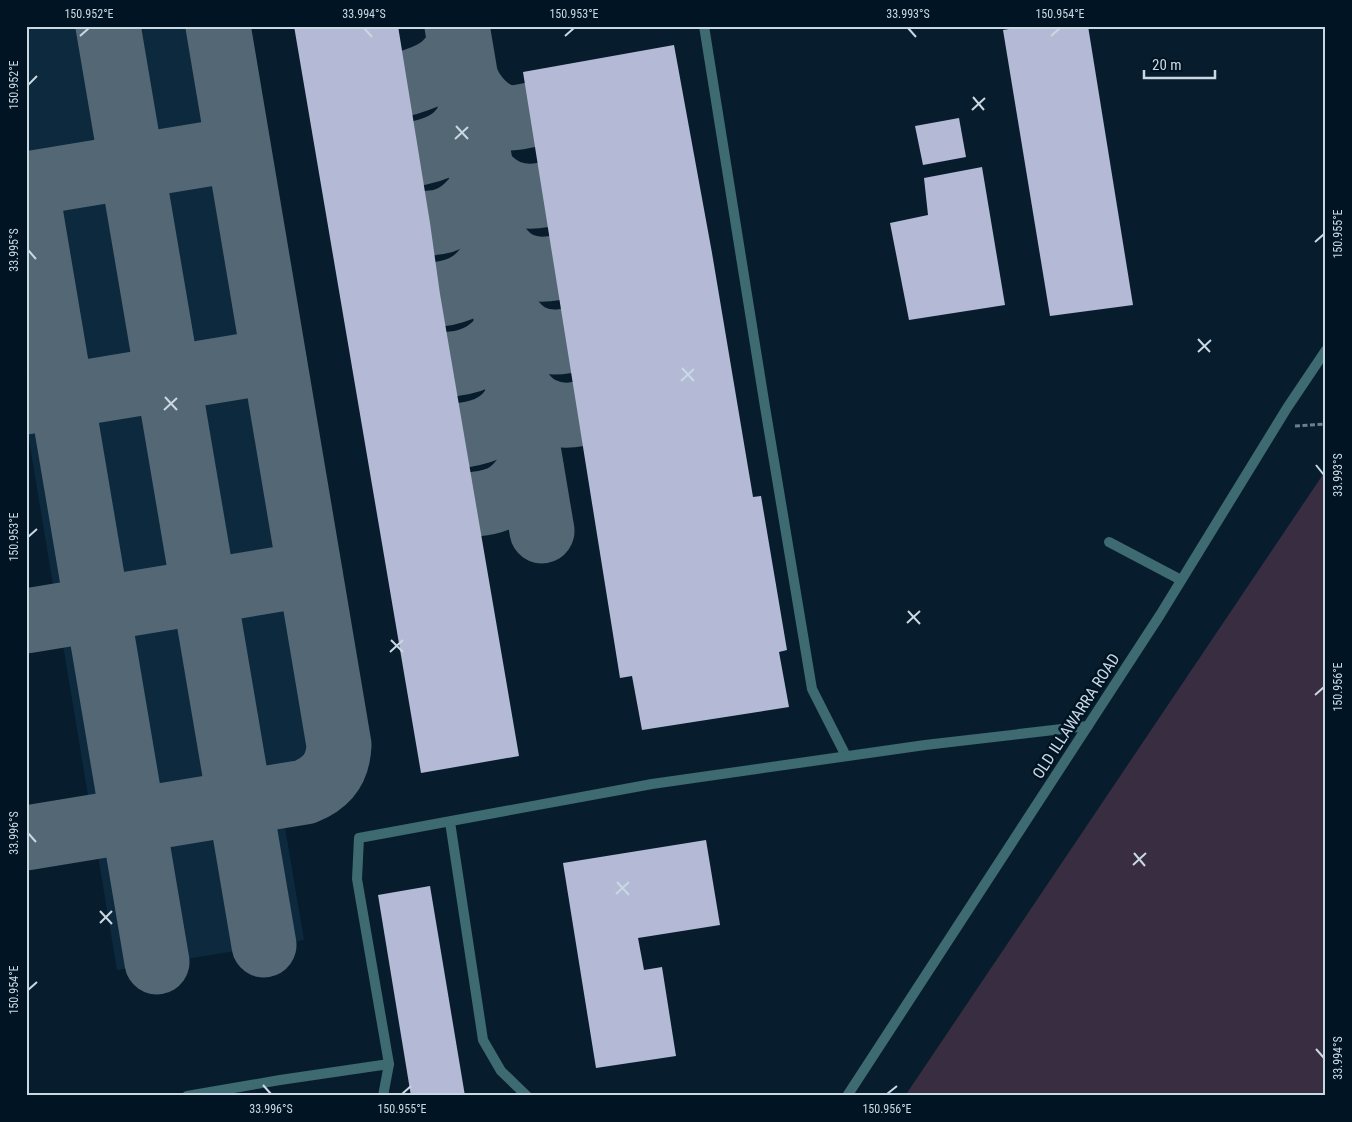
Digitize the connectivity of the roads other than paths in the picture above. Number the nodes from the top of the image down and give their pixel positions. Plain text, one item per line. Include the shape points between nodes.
1 (704, 26) edge
2 (1326, 350) edge
3 (1108, 542) dead end
4 (1182, 580) junction
5 (1088, 726) junction
6 (846, 756) junction
7 (450, 822) junction
8 (389, 1064) junction
9 (187, 1096) edge
10 (383, 1096) edge
11 (527, 1096) edge
12 (847, 1096) edge

1 - 6 street via 812,689
2 - 4 street, OLD ILLAWARRA ROAD
3 - 4 street
4 - 5 street, OLD ILLAWARRA ROAD
5 - 6 street
5 - 12 street, OLD ILLAWARRA ROAD
6 - 7 street via 652,784
7 - 8 street via 359,838 357,879
7 - 11 street via 483,1040 501,1071
8 - 9 street
8 - 10 street

